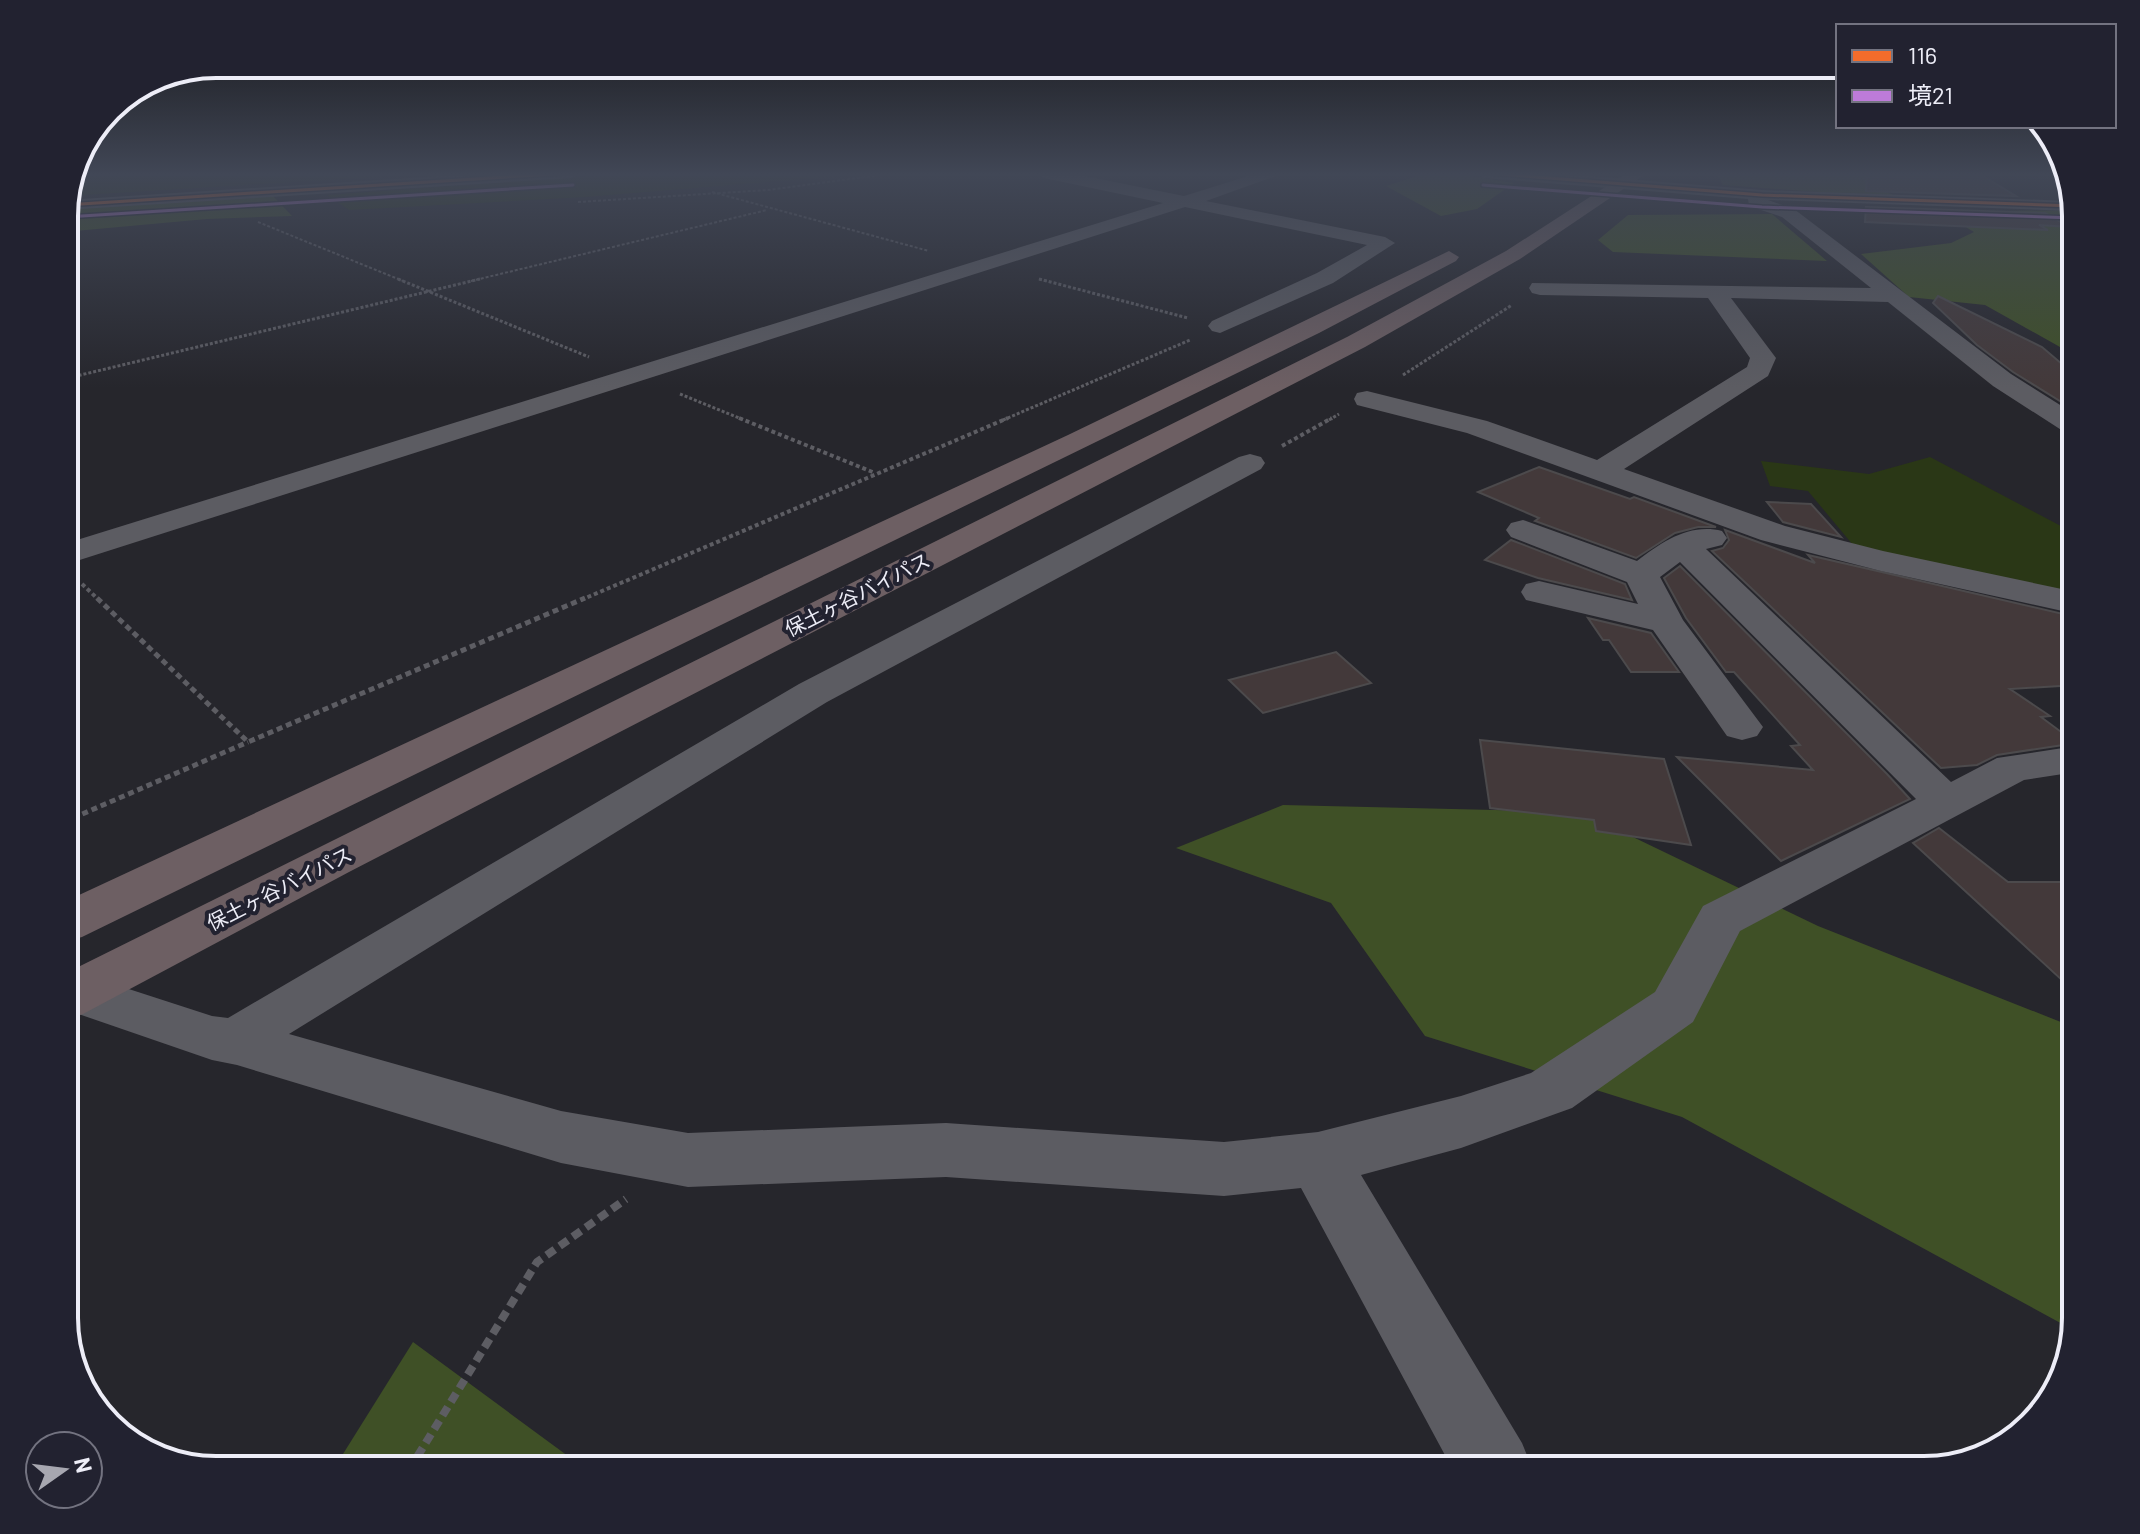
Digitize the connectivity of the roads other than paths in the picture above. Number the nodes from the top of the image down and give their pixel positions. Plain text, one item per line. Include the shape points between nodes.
1 (1050, 245) edge
2 (1382, 245) edge
3 (1472, 245) edge
4 (1533, 245) edge
5 (1828, 245) edge
6 (1540, 288) dead end
7 (1715, 292) junction
8 (1893, 295) junction
9 (1220, 326) road end
10 (1367, 399) dead end
11 (2062, 418) edge
12 (1250, 463) dead end
13 (1599, 472) junction
14 (1523, 530) dead end
15 (1773, 533) junction
16 (1681, 544) junction
17 (78, 563) edge
18 (1641, 575) junction
19 (1539, 592) dead end
20 (2062, 600) edge
21 (1666, 622) junction
22 (1742, 727) dead end
23 (2062, 761) edge
24 (1946, 803) junction
25 (78, 917) edge
26 (78, 992) edge
27 (78, 993) edge
28 (225, 1040) junction
29 (1318, 1159) junction
30 (1487, 1456) edge

1 - 17 street via 636,376
2 - 9 street via 1325,278
3 - 25 highway, 保土ヶ谷バイパス via 1298,335
4 - 26 highway, 保土ヶ谷バイパス via 1356,342
5 - 8 street
6 - 7 street
7 - 8 street
7 - 13 street via 1757,346 1763,358 1759,371
8 - 11 street via 2002,380
10 - 13 street via 1477,427
12 - 28 street via 813,693
13 - 15 street
14 - 18 street
15 - 16 street
15 - 20 street
16 - 18 street
16 - 24 street
18 - 21 street
19 - 21 street
21 - 22 street
23 - 24 street via 2013,768
24 - 29 street via 1721,919 1674,1007 1551,1091 1461,1122
27 - 28 street
28 - 29 street via 561,1137 688,1160 946,1150 1224,1169
29 - 30 street

